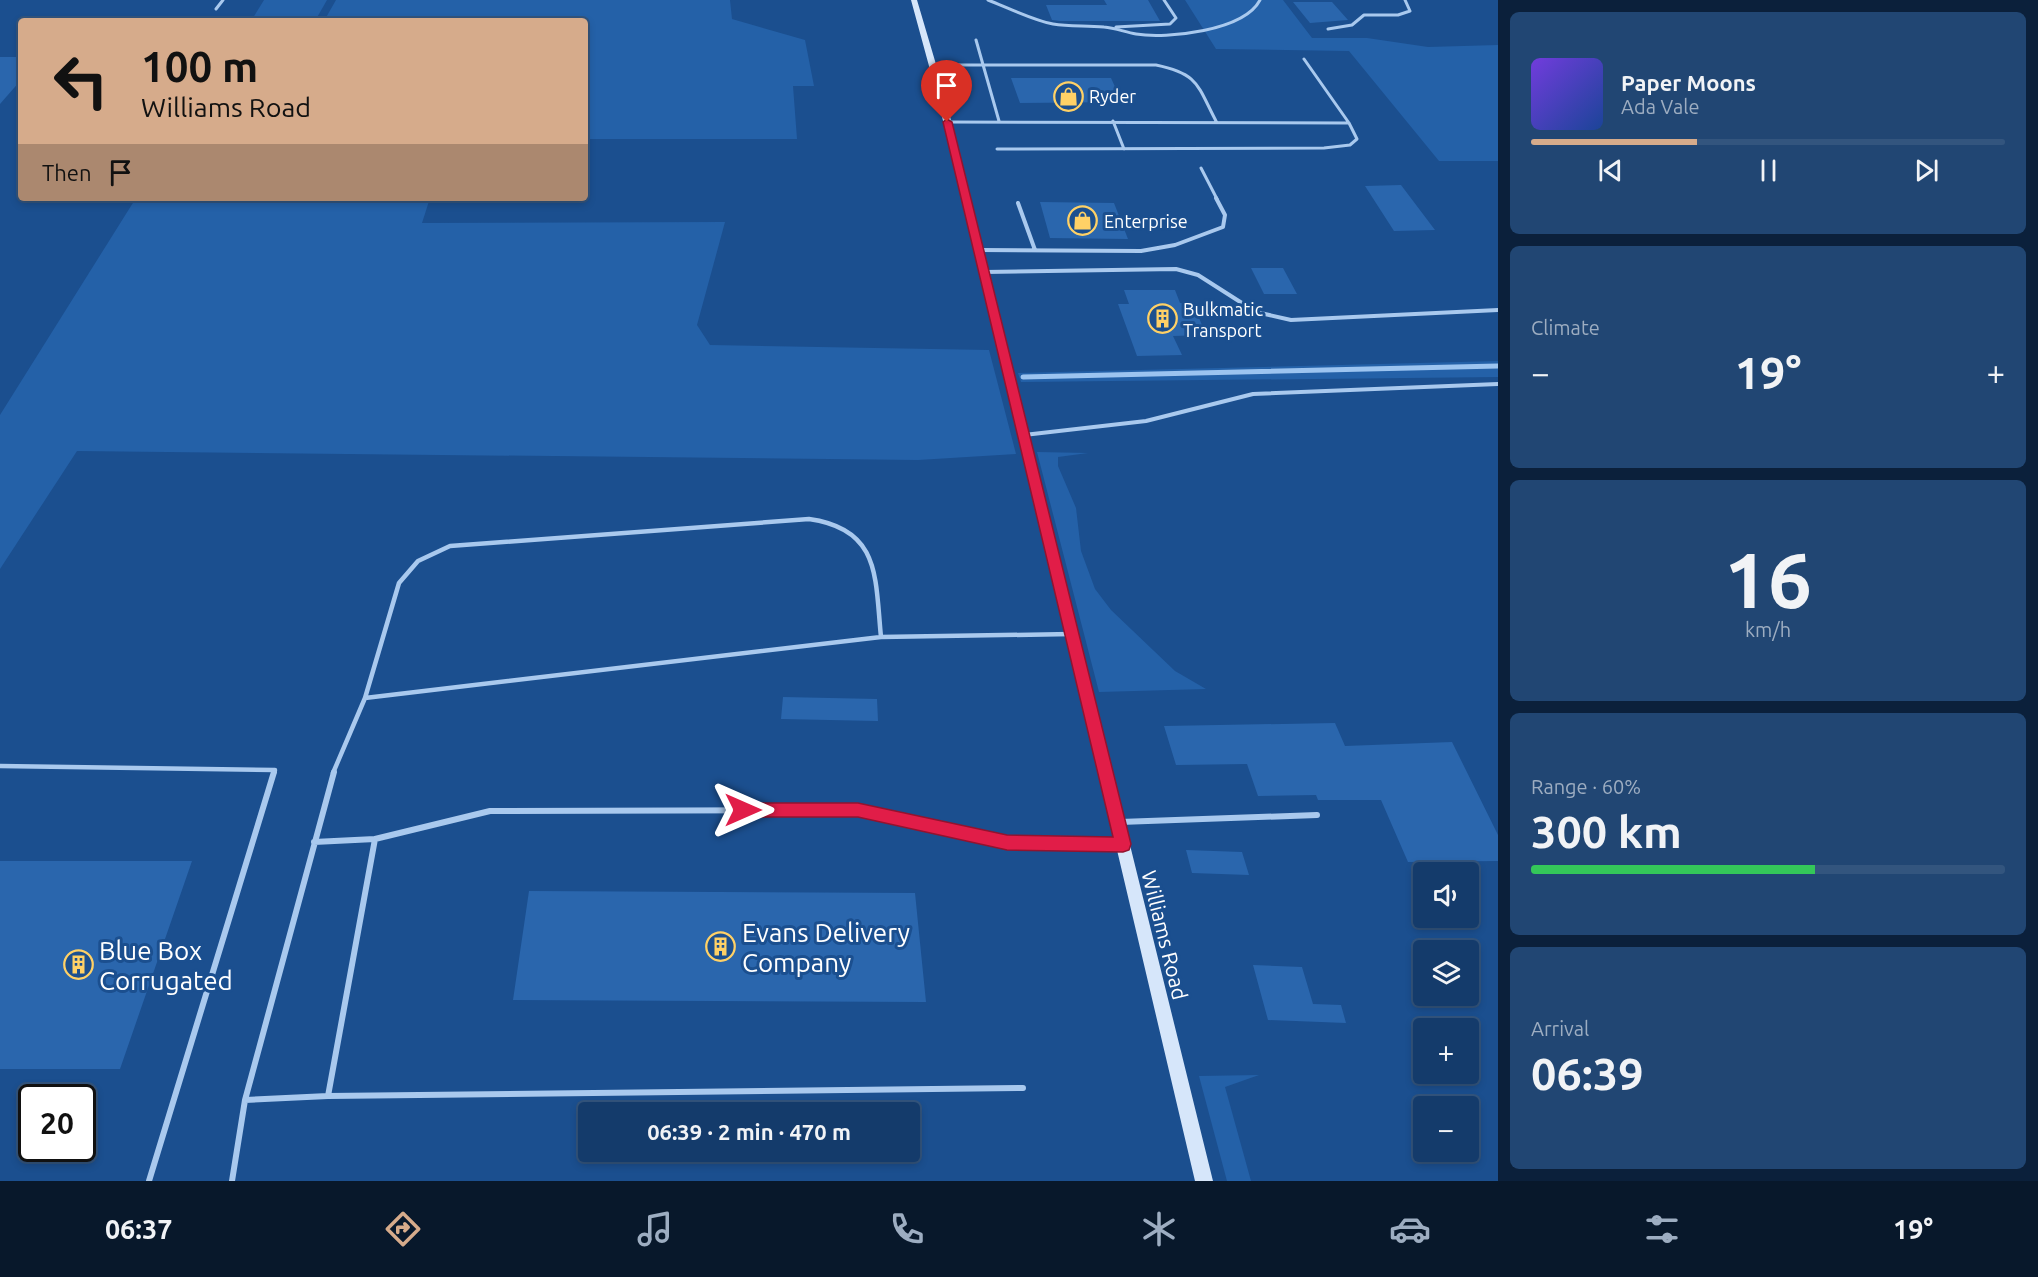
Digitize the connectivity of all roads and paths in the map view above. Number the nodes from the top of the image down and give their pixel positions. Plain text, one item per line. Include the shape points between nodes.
1 (223, 0) edge
2 (914, 0) edge
3 (988, 0) edge
4 (1164, 0) edge
5 (1260, 0) edge
6 (1405, 0) edge
7 (216, 9) dead end
8 (1107, 27) junction
9 (1328, 28) dead end
10 (976, 40) dead end
11 (1304, 59) dead end
12 (983, 64) junction
13 (932, 65) junction
14 (999, 121) junction
15 (1113, 121) junction
16 (947, 122) junction
17 (1216, 122) junction
18 (1349, 123) junction
19 (997, 149) dead end
20 (1124, 149) junction
21 (1201, 168) dead end
22 (1018, 203) dead end
23 (979, 250) junction
24 (1035, 250) junction
25 (984, 272) junction
26 (1498, 310) edge
27 (1498, 384) edge
28 (1024, 435) junction
29 (1072, 634) junction
30 (880, 637) junction
31 (365, 698) junction
32 (0, 766) edge
33 (1317, 815) dead end
34 (1117, 822) junction
35 (375, 839) junction
36 (314, 843) junction
37 (1123, 844) junction
38 (1023, 1088) dead end
39 (328, 1096) junction
40 (246, 1100) junction
41 (149, 1181) edge
42 (232, 1181) edge
43 (1204, 1181) edge

1 - 7 lane
2 - 13 main road, Williams Road
3 - 8 lane via 1052,24
4 - 8 lane via 1176,18 1170,24
5 - 8 lane via 1239,18 1187,35 1136,34
6 - 9 lane via 1410,11 1364,15 1348,28
10 - 12 lane
11 - 18 lane
12 - 13 lane
12 - 14 lane
12 - 17 lane via 1156,65 1176,69 1193,78
13 - 16 main road, Williams Road
14 - 15 lane
14 - 16 lane
15 - 17 lane
15 - 20 lane
16 - 23 main road, Williams Road
17 - 18 lane
18 - 20 lane via 1357,139 1350,145
19 - 20 lane
21 - 24 lane via 1225,215 1223,227 1175,245 1141,251
22 - 24 lane
23 - 24 lane
23 - 25 main road, Williams Road
25 - 26 lane via 1176,269 1198,276 1256,312 1290,320
25 - 28 main road, Williams Road
27 - 28 lane via 1253,394 1146,421
28 - 29 main road, Williams Road
29 - 30 lane
29 - 34 main road, Williams Road
30 - 31 lane
30 - 31 lane via 873,566 858,537 831,522 808,519 450,546 418,561 399,583
31 - 36 lane via 330,781
32 - 41 lane via 274,770
33 - 34 lane
34 - 37 main road, Williams Road
35 - 36 lane
35 - 37 lane via 490,811 858,810 1007,843
35 - 39 lane
36 - 40 lane
37 - 43 main road, Williams Road
38 - 39 lane
39 - 40 lane
40 - 42 lane

